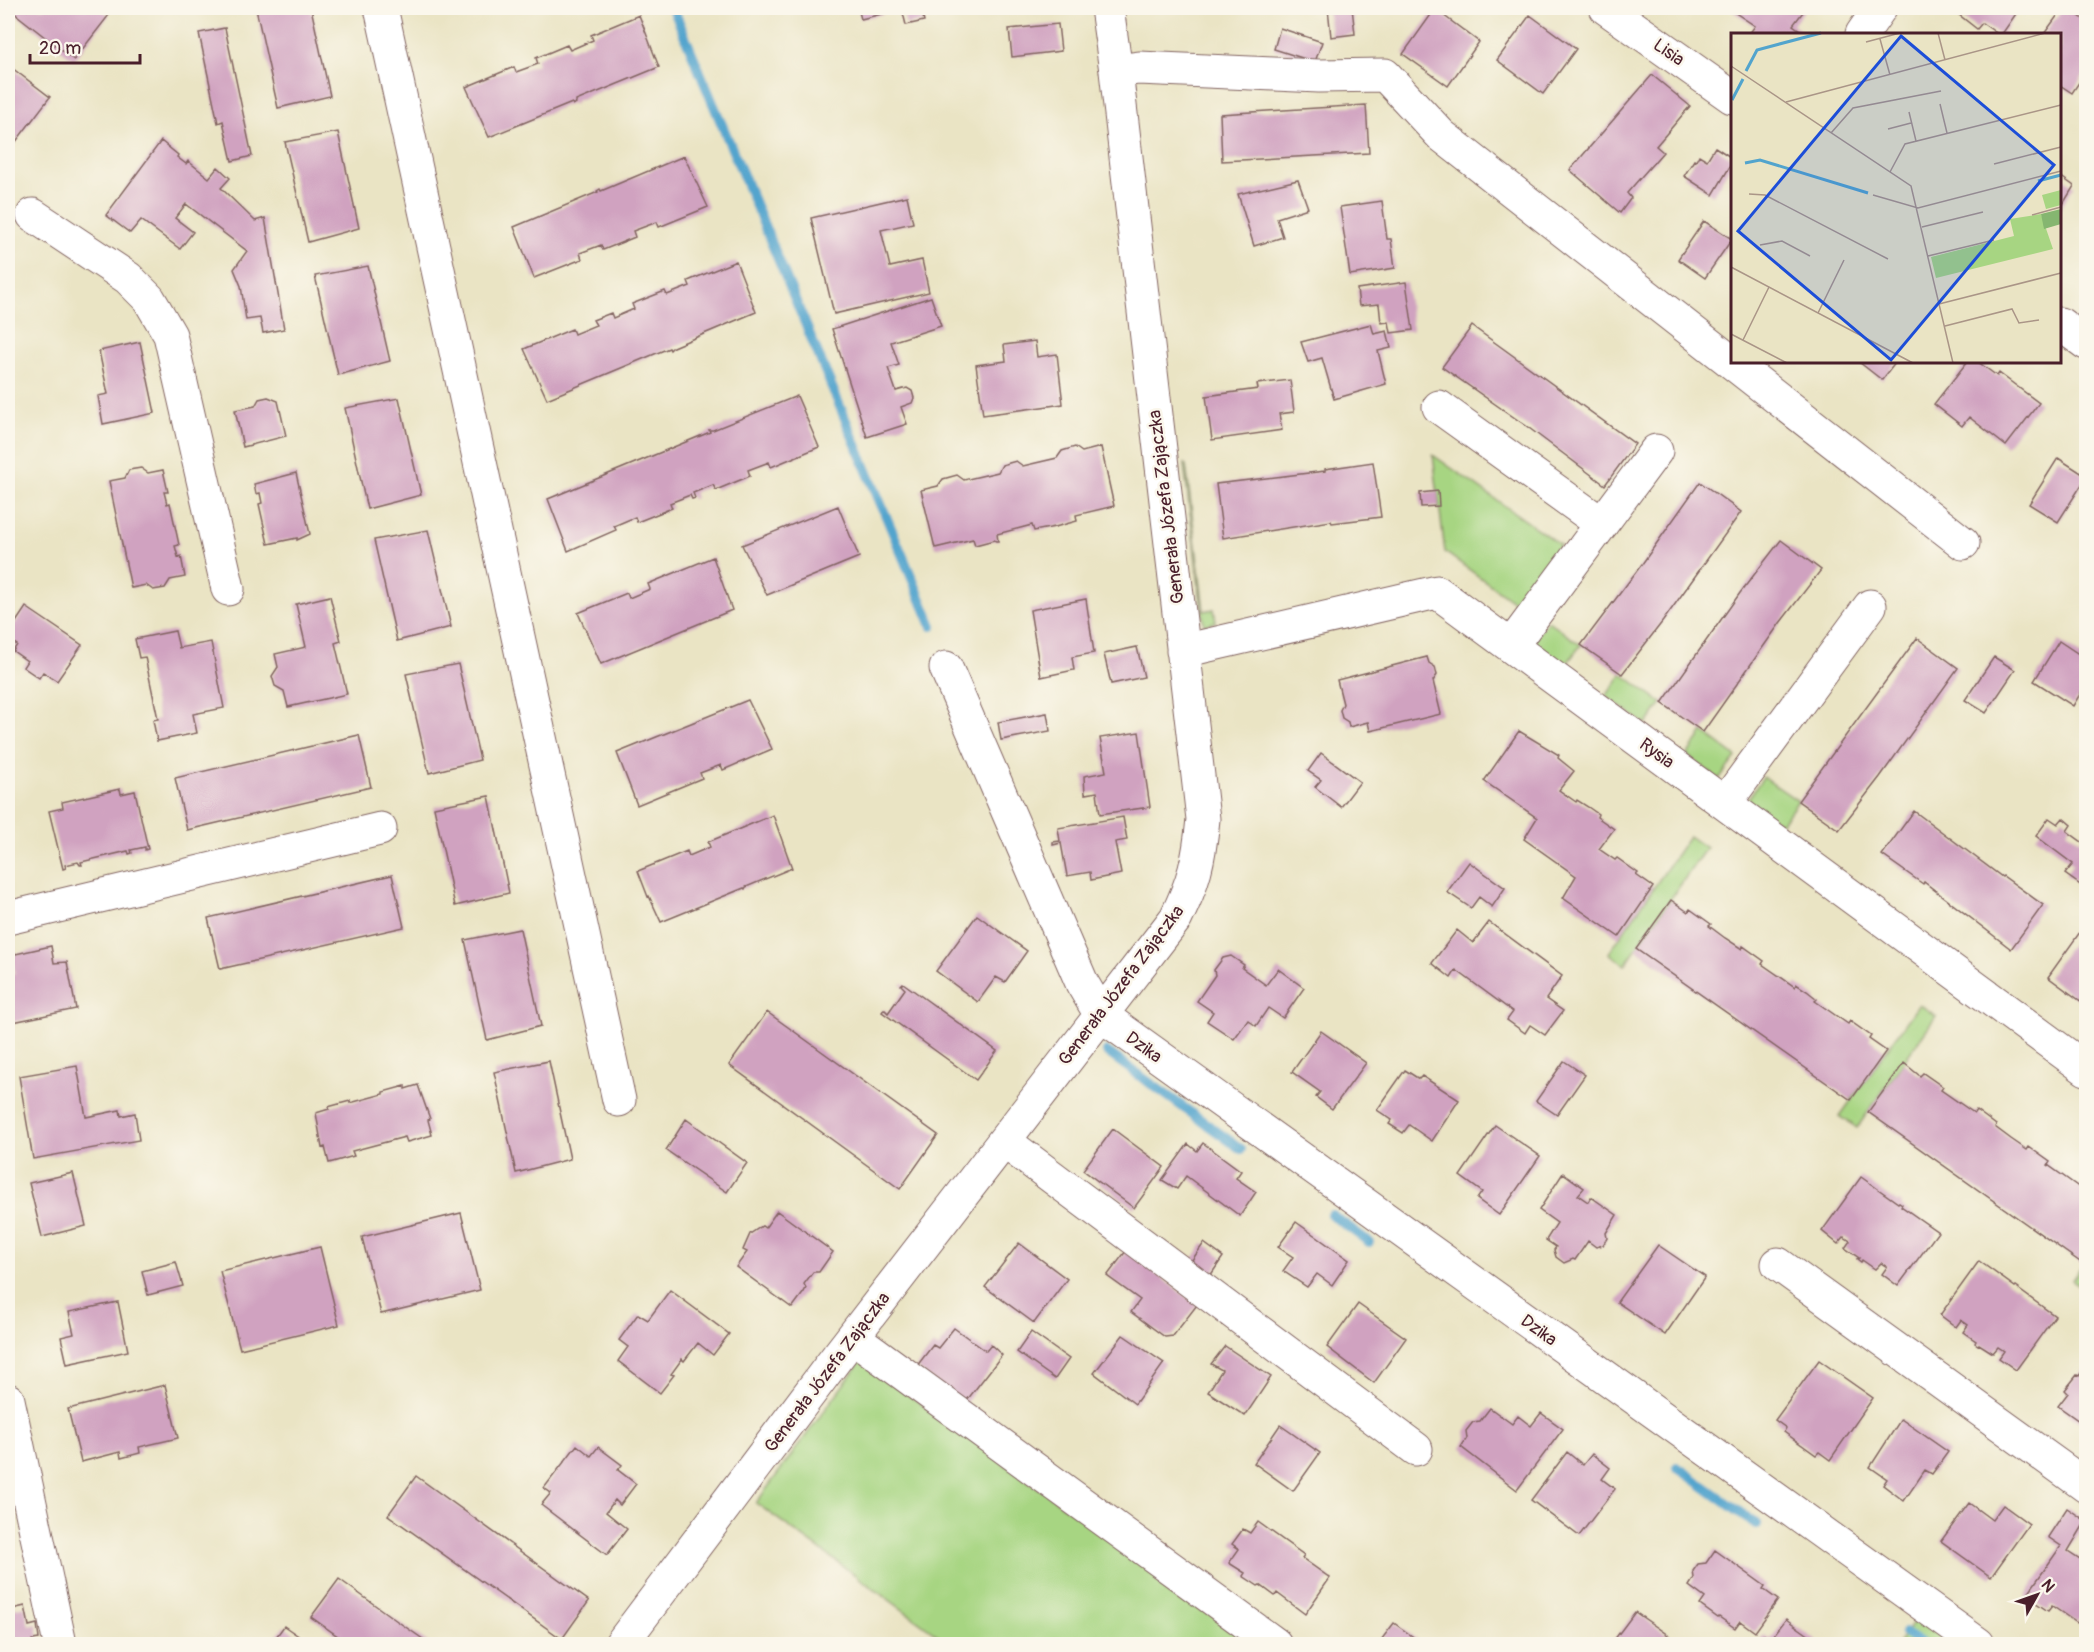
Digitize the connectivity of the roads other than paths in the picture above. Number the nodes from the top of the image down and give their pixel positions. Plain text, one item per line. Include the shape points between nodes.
1 (381, 8) edge
2 (1107, 8) edge
3 (1606, 8) edge
4 (1880, 8) edge
5 (1863, 33) edge
6 (1116, 71) junction
7 (1731, 96) edge
8 (33, 215) dead end
9 (2061, 325) edge
10 (2086, 343) edge
11 (1731, 362) edge
12 (1733, 363) edge
13 (1439, 407) dead end
14 (1656, 451) dead end
15 (1602, 524) junction
16 (1963, 543) dead end
17 (228, 589) dead end
18 (1870, 606) dead end
19 (1511, 646) junction
20 (1183, 651) junction
21 (946, 668) dead end
22 (1725, 803) junction
23 (380, 829) dead end
24 (8, 918) edge
25 (1101, 1015) junction
26 (2086, 1069) edge
27 (619, 1100) dead end
28 (1004, 1141) junction
29 (1778, 1264) dead end
30 (853, 1337) junction
31 (8, 1400) edge
32 (1416, 1449) dead end
33 (2086, 1486) edge
34 (60, 1644) edge
35 (621, 1644) edge
36 (1275, 1644) edge
37 (1978, 1644) edge

1 - 27 street
2 - 6 street, Generała Józefa Zajączka
3 - 7 street, Lisia
4 - 5 street
6 - 11 street via 1139,68 1385,75 1449,141
6 - 20 street, Generała Józefa Zajączka
8 - 17 street via 128,278 149,299 170,336
9 - 10 street
12 - 16 street
13 - 15 street
14 - 15 street
15 - 19 street
18 - 22 street
19 - 20 street, Rysia via 1437,592
19 - 22 street, Rysia
20 - 25 street, Generała Józefa Zajączka via 1203,819 1199,857 1191,887 1176,918
21 - 25 street via 1082,983
22 - 26 street, Rysia
23 - 24 street
25 - 28 street, Generała Józefa Zajączka
25 - 37 street, Dzika
28 - 30 street, Generała Józefa Zajączka
28 - 32 street
29 - 33 street
30 - 35 street, Generała Józefa Zajączka
30 - 36 street
31 - 34 street

